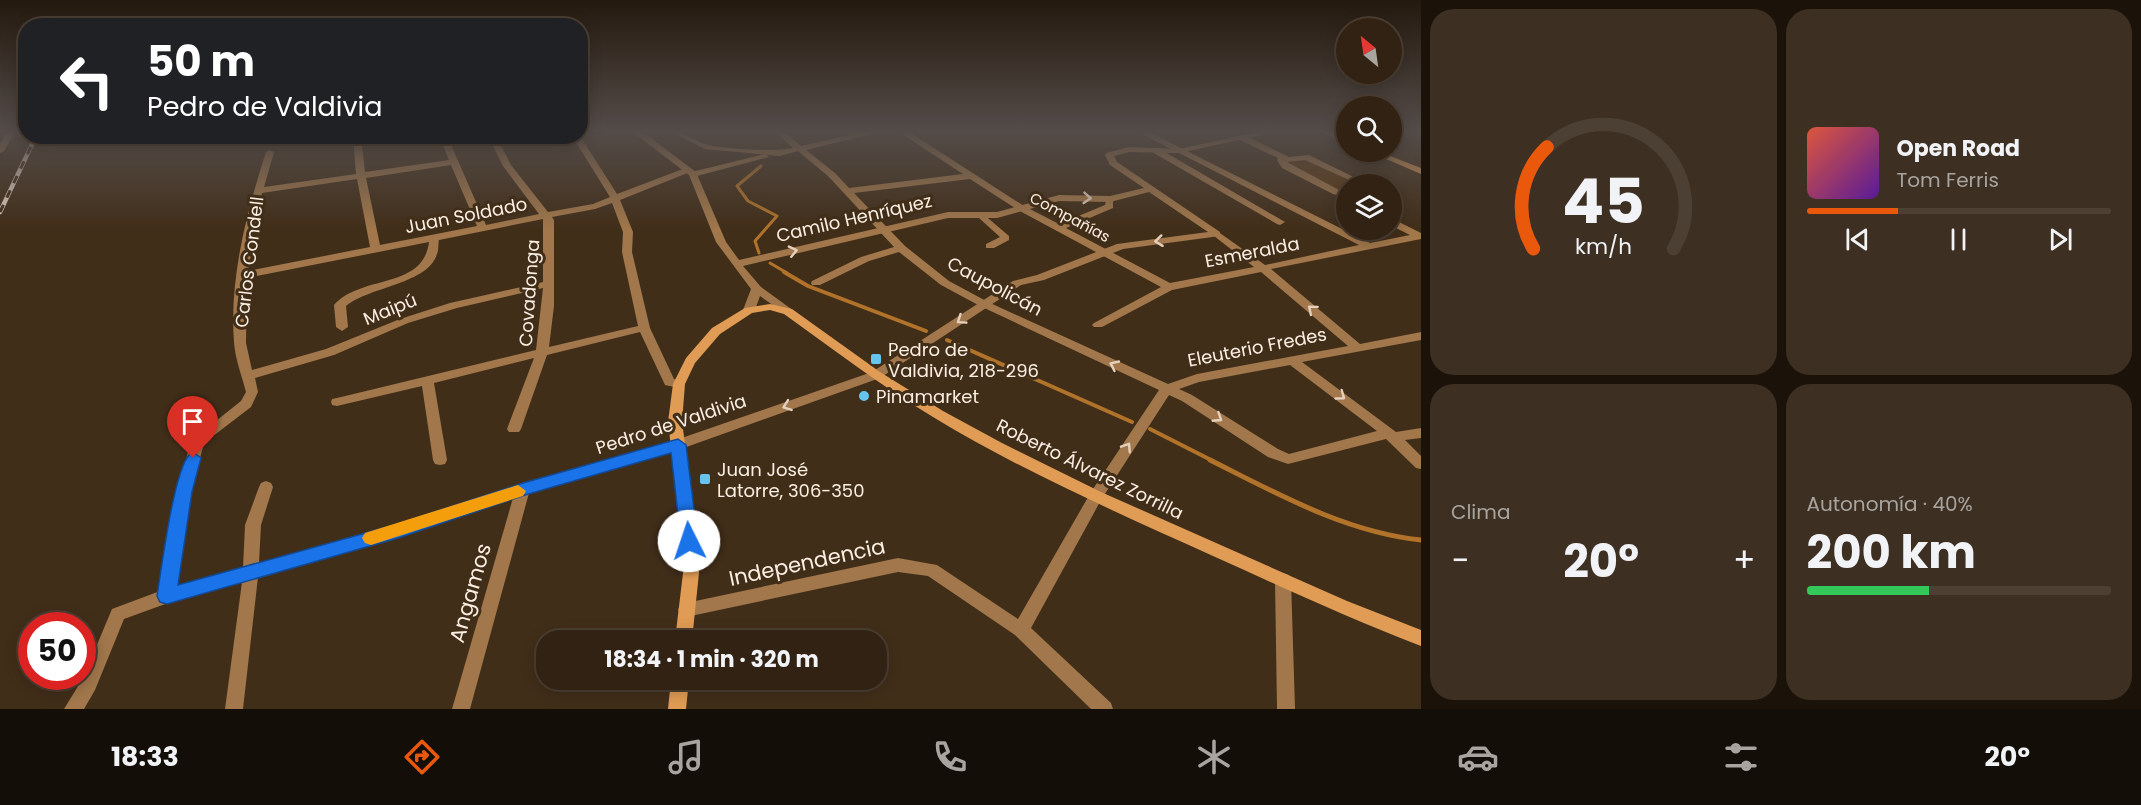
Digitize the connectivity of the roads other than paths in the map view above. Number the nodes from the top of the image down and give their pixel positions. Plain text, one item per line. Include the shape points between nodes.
1 (266, 163) edge
2 (360, 163) edge
3 (447, 163) edge
4 (454, 163) edge
5 (506, 163) edge
6 (593, 163) edge
7 (679, 163) edge
8 (735, 163) edge
9 (817, 163) edge
10 (951, 163) edge
11 (1114, 163) edge
12 (1178, 163) edge
13 (1203, 163) edge
14 (1283, 163) edge
15 (1319, 163) edge
16 (1401, 163) edge
17 (1421, 171) edge
18 (691, 172) junction
19 (1343, 174) edge
20 (361, 176) junction
21 (971, 176) junction
22 (1150, 189) junction
23 (257, 191) junction
24 (848, 192) junction
25 (1336, 192) edge
26 (1110, 199) junction
27 (615, 200) junction
28 (1021, 208) junction
29 (548, 215) junction
30 (982, 216) junction
31 (1280, 222) dead end
32 (482, 227) junction
33 (1402, 227) edge
34 (1059, 228) junction
35 (883, 230) junction
36 (1217, 234) junction
37 (1420, 236) edge
38 (434, 238) junction
39 (990, 246) dead end
40 (1370, 247) junction
41 (901, 248) junction
42 (376, 250) junction
43 (1103, 252) junction
44 (736, 264) junction
45 (1264, 269) junction
46 (244, 275) junction
47 (816, 283) dead end
48 (547, 284) junction
49 (1169, 286) junction
50 (757, 289) junction
51 (984, 304) junction
52 (749, 310) junction
53 (788, 311) junction
54 (1098, 325) dead end
55 (342, 327) dead end
56 (644, 328) junction
57 (1421, 336) edge
58 (1357, 347) junction
59 (543, 353) junction
60 (1294, 362) junction
61 (249, 375) junction
62 (876, 375) junction
63 (427, 381) junction
64 (679, 384) junction
65 (1167, 389) junction
66 (337, 402) dead end
67 (514, 429) dead end
68 (1421, 433) edge
69 (1396, 435) junction
70 (1421, 438) edge
71 (678, 445) junction
72 (440, 460) dead end
73 (1421, 464) edge
74 (266, 487) dead end
75 (523, 489) junction
76 (1096, 496) junction
77 (251, 572) junction
78 (1283, 580) junction
79 (167, 596) junction
80 (686, 610) junction
81 (684, 630) edge
82 (1021, 630) junction
83 (1421, 638) edge
84 (679, 690) edge
85 (73, 709) edge
86 (234, 709) edge
87 (462, 709) edge
88 (677, 709) edge
89 (1104, 709) edge
90 (1286, 709) edge

1 - 23 street, Carlos Condell
2 - 20 street
3 - 20 street
4 - 32 street
5 - 29 street, Covadonga
6 - 27 street
7 - 18 street
8 - 18 street, Juan Soldado
9 - 24 street, Caupolicán
10 - 21 street, Compañías
11 - 22 street
12 - 31 street
13 - 40 street
14 - 25 street
15 - 19 street
16 - 17 main road
18 - 27 street, Juan Soldado
18 - 44 street, Roberto Álvarez Zorrilla via 721,242
20 - 23 street
20 - 42 street
21 - 24 street
21 - 28 street, Compañías
22 - 26 street, Camilo Henríquez
22 - 36 street
23 - 46 street, Carlos Condell
24 - 35 street, Caupolicán
28 -> 26 street, Camilo Henríquez via 1059,198
26 - 34 street, Camilo Henríquez via 1110,206
27 - 29 street, Juan Soldado
27 - 56 street via 628,232 627,252
28 - 30 street, Camilo Henríquez via 998,216
28 - 34 street, Compañías
29 - 32 street, Juan Soldado
29 - 48 street, Covadonga
30 - 35 street, Camilo Henríquez via 948,215
30 - 39 street via 1006,238
32 - 38 street, Juan Soldado
33 - 37 street
34 - 43 street, Compañías
35 - 41 street, Caupolicán
44 -> 35 street, Camilo Henríquez
36 -> 43 street, Pedro de Valdivia via 1121,246
36 - 45 street
37 - 40 street, Esmeralda
38 - 42 street, Juan Soldado
38 - 55 street via 433,255 425,266 344,300 340,305
40 - 45 street, Esmeralda
41 - 47 street via 865,259
41 - 51 street, Caupolicán via 945,283
42 - 46 street, Juan Soldado
43 - 49 street, Compañías
43 - 51 street, Pedro de Valdivia via 1009,287
44 - 50 street, Roberto Álvarez Zorrilla
45 - 49 street, Esmeralda
58 -> 45 street
46 - 61 street, Carlos Condell via 240,345
48 - 59 street, Covadonga
48 - 61 street, Maipú via 454,305 330,352
49 - 54 street, Esmeralda
50 - 52 street
50 - 53 street, Roberto Álvarez Zorrilla
51 -> 62 street, Pedro de Valdivia
65 -> 51 street, Caupolicán
52 - 53 main road via 770,307
52 - 64 main road via 707,340 690,361
53 - 62 main road, Roberto Álvarez Zorrilla
56 - 59 street
56 - 64 street via 669,382
57 - 58 street, Eleuterio Fredes
58 - 60 street, Eleuterio Fredes
59 - 63 street
59 - 67 street, Covadonga
60 - 65 street, Eleuterio Fredes via 1197,378
60 -> 69 street
61 - 79 street, Carlos Condell via 252,392 246,404 198,441 184,492
62 -> 71 street, Pedro de Valdivia
62 - 76 main road, Roberto Álvarez Zorrilla via 968,431
63 - 66 street
63 - 72 street
64 - 71 main road via 675,410
65 -> 69 street, Caupolicán via 1288,459
76 -> 65 street
68 - 69 street, Caupolicán
69 - 70 street
69 - 73 street
71 - 75 street, Pedro de Valdivia
71 - 80 main road via 691,573
74 - 77 street via 253,525
75 - 77 street, Pedro de Valdivia via 398,531
75 - 87 street, Angamos
76 - 78 main road, Roberto Álvarez Zorrilla
76 - 82 street
77 - 79 street, Pedro de Valdivia
77 - 86 street
78 - 83 main road, Roberto Álvarez Zorrilla
78 - 90 street
79 - 85 street, Pedro de Valdivia via 118,614 89,684
80 - 81 main road
80 - 82 street, Independencia via 898,565 931,570
82 - 89 street, Independencia
84 - 88 main road

